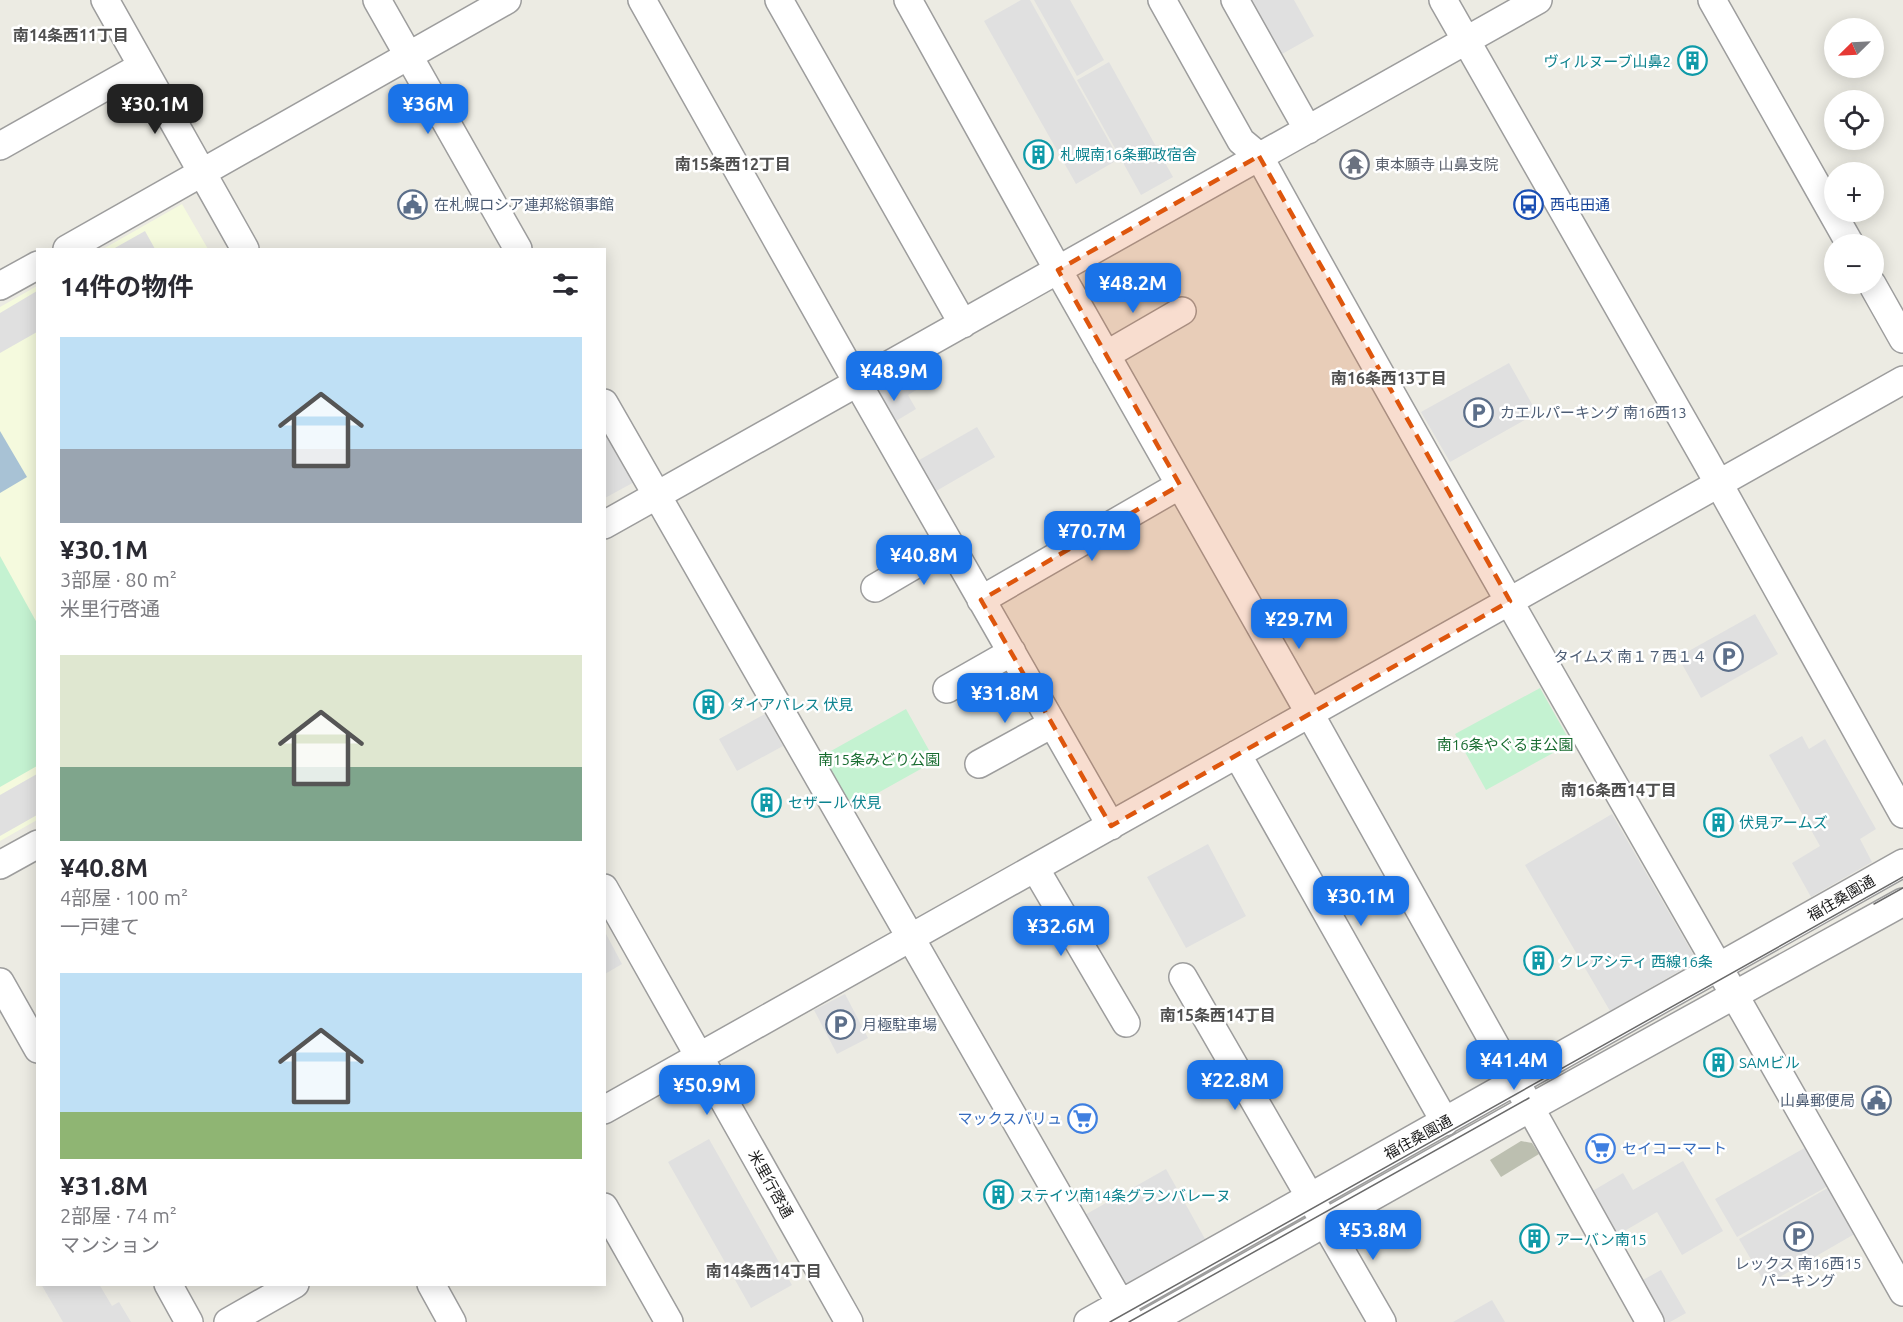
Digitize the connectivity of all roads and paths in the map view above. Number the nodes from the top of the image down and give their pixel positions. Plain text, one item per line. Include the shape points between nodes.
1 (105, 0) edge
2 (377, 0) edge
3 (507, 0) edge
4 (642, 0) edge
5 (779, 0) edge
6 (908, 0) edge
7 (1162, 0) edge
8 (1235, 0) edge
9 (1443, 0) edge
10 (1538, 0) edge
11 (1712, 0) edge
12 (1466, 41) junction
13 (409, 55) junction
14 (142, 66) junction
15 (1308, 130) junction
16 (0, 146) edge
17 (1259, 156) junction
18 (201, 172) junction
19 (1844, 234) edge
20 (69, 248) edge
21 (244, 248) edge
22 (517, 248) edge
23 (36, 266) edge
24 (1058, 270) junction
25 (0, 286) edge
26 (1878, 294) edge
27 (1182, 311) dead end
28 (963, 324) junction
29 (1903, 339) edge
30 (1106, 355) junction
31 (1903, 380) edge
32 (857, 382) junction
33 (606, 407) edge
34 (1718, 484) junction
35 (1180, 485) junction
36 (656, 495) junction
37 (606, 524) edge
38 (950, 544) junction
39 (875, 588) dead end
40 (981, 600) junction
41 (1510, 601) junction
42 (1012, 652) junction
43 (947, 689) dead end
44 (1310, 714) junction
45 (1052, 723) junction
46 (1237, 754) junction
47 (979, 764) dead end
48 (1903, 814) edge
49 (1110, 826) junction
50 (36, 845) edge
51 (1903, 863) edge
52 (0, 865) edge
53 (1035, 868) junction
54 (606, 892) edge
55 (1903, 902) edge
56 (912, 937) junction
57 (1720, 967) junction
58 (1183, 977) dead end
59 (0, 982) edge
60 (1736, 994) junction
61 (1126, 1023) dead end
62 (36, 1045) edge
63 (700, 1057) junction
64 (1516, 1083) junction
65 (1530, 1108) junction
66 (606, 1109) edge
67 (1445, 1122) junction
68 (1310, 1197) junction
69 (606, 1211) edge
70 (1326, 1223) junction
71 (169, 1286) edge
72 (291, 1286) edge
73 (431, 1286) edge
74 (1903, 1292) edge
75 (1126, 1313) edge
76 (189, 1322) edge
77 (228, 1322) edge
78 (452, 1322) edge
79 (669, 1322) edge
80 (849, 1322) edge
81 (1088, 1322) edge
82 (1149, 1322) edge
83 (1382, 1322) edge
84 (1650, 1322) edge

1 - 14 street
2 - 13 street
3 - 13 street
4 - 32 street
5 - 28 street
6 - 24 street
7 - 17 street via 1241,141
8 - 15 street
9 - 12 street
10 - 12 street
11 - 19 street
12 - 15 street
12 - 34 street
13 - 18 street
13 - 22 street
14 - 16 street
14 - 18 street
15 - 17 street
17 - 24 street
17 - 41 street
18 - 20 street
18 - 21 street
23 - 25 street
24 - 28 street
24 - 30 street
26 - 29 street
27 - 30 street
28 - 32 street
30 - 35 street
31 - 34 street
32 - 36 street
32 - 38 street
33 - 36 street
34 - 41 street
34 - 48 street
35 - 40 street
35 - 44 street
36 - 37 street
36 - 56 street
38 - 39 street
38 - 40 street
40 - 42 street
41 - 44 street
41 - 57 street
42 - 43 street
42 - 45 street
44 - 46 street
44 - 64 street
45 - 47 street
45 - 49 street
46 - 49 street
46 - 67 street
49 - 53 street
50 - 52 street
51 - 57 street, 福住桑園通
53 - 56 street
53 - 61 street
54 - 63 street, 米里行啓通
55 - 60 street, 福住桑園通
56 - 63 street
56 - 75 street
57 - 60 street
57 - 64 street, 福住桑園通
58 - 68 street
59 - 62 street
60 - 65 street, 福住桑園通
60 - 74 street
63 - 66 street
63 - 80 street, 米里行啓通
64 - 65 street
64 - 67 street, 福住桑園通
65 - 70 street, 福住桑園通
65 - 84 street
67 - 68 street, 福住桑園通
68 - 70 street
68 - 75 street, 福住桑園通
69 - 79 street
70 - 82 street, 福住桑園通
70 - 83 street
71 - 76 street
72 - 77 street
73 - 78 street
75 - 81 street, 福住桑園通

